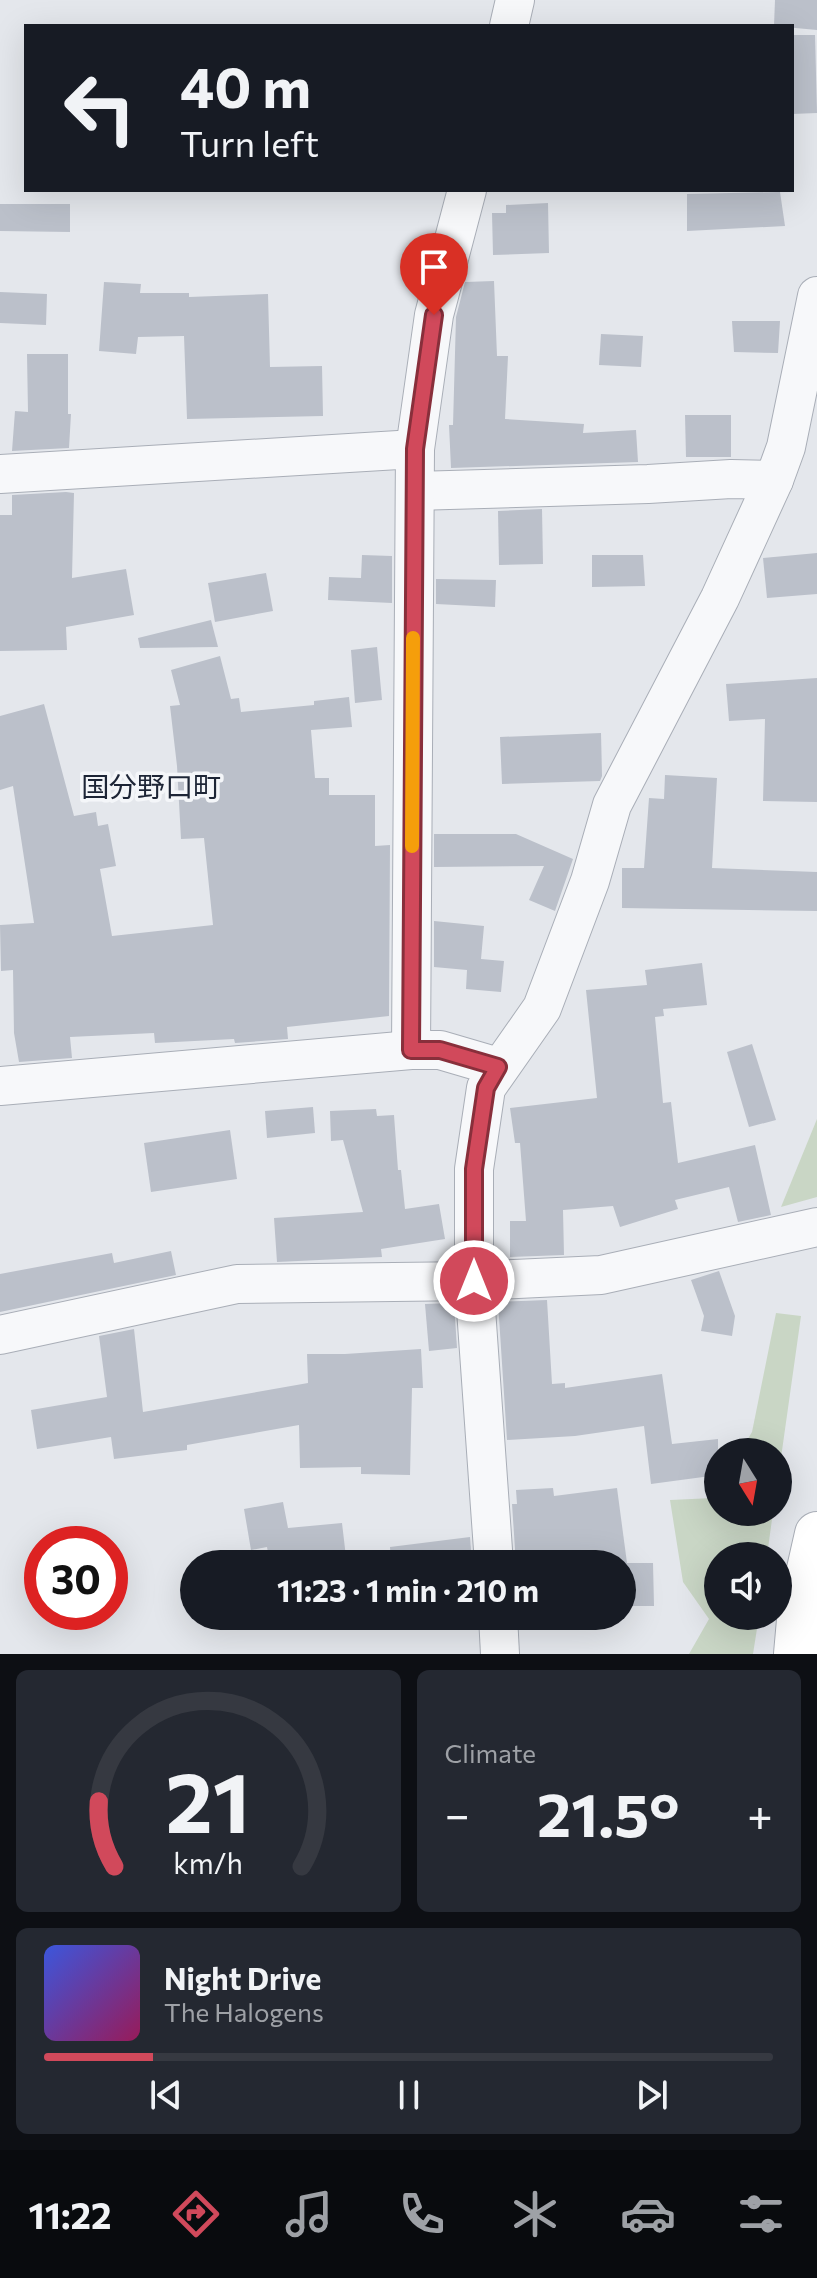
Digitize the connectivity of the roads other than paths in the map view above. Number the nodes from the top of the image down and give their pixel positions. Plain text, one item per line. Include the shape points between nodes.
1 (515, 0) edge
2 (509, 24) edge
3 (466, 192) edge
4 (817, 296) edge
5 (415, 449) junction
6 (0, 474) edge
7 (774, 480) junction
8 (415, 491) junction
9 (411, 1050) junction
10 (498, 1067) junction
11 (0, 1086) edge
12 (817, 1227) edge
13 (474, 1281) junction
14 (0, 1335) edge
15 (817, 1534) edge
16 (493, 1550) edge
17 (499, 1630) edge
18 (500, 1654) edge
19 (796, 1654) edge

1 - 2 street
3 - 5 street via 434,315
4 - 7 street via 786,447
5 - 6 street
5 - 8 street
7 - 8 street
7 - 10 street via 720,598 612,805 542,1008
8 - 9 street
9 - 10 street via 440,1050
9 - 11 street
10 - 13 street via 486,1088 474,1169
12 - 13 street via 601,1275
13 - 14 street via 237,1284
13 - 16 street
15 - 19 street
17 - 18 street

